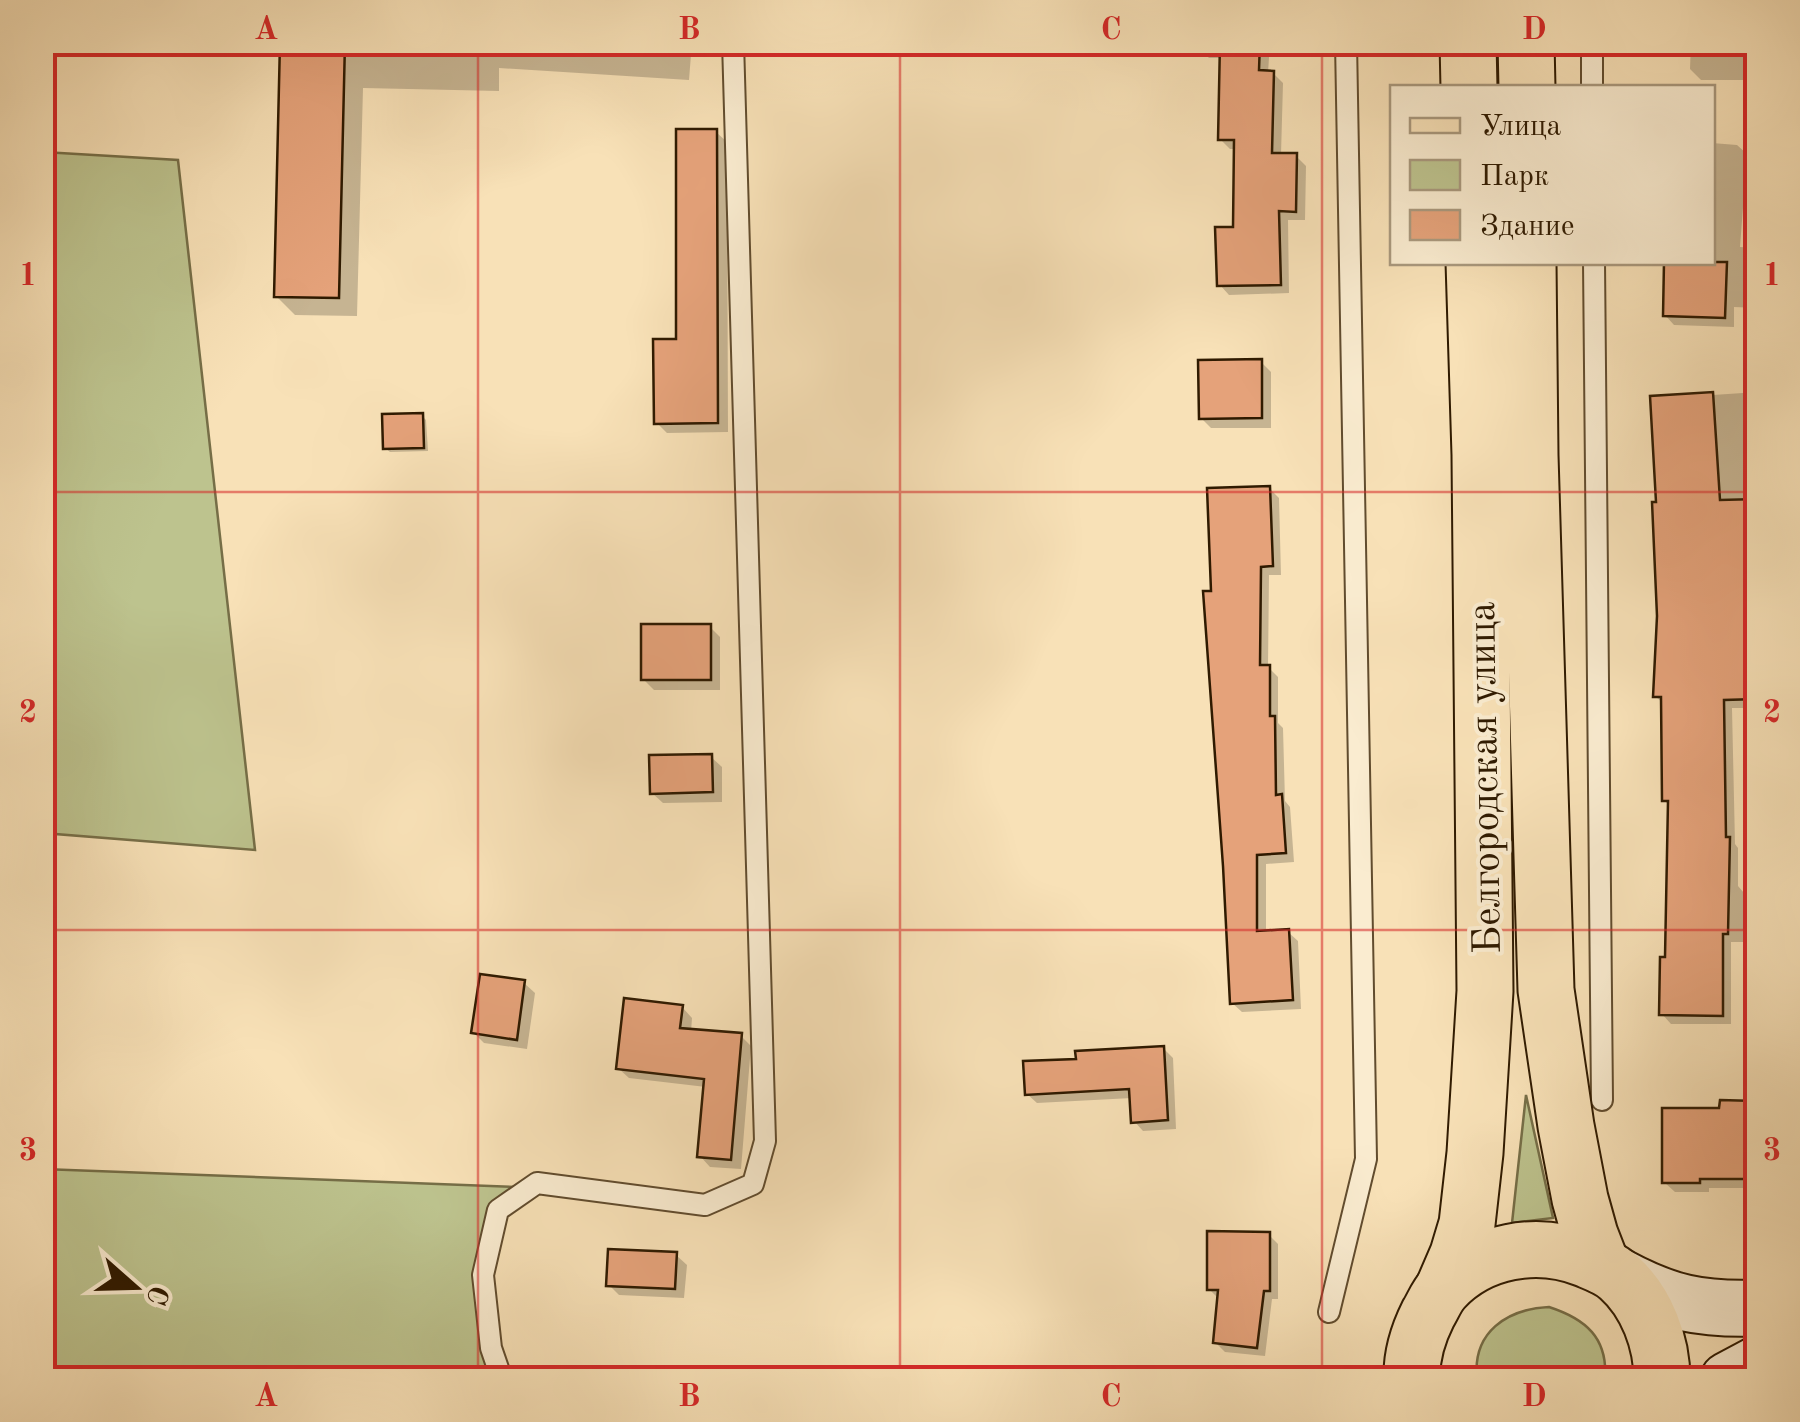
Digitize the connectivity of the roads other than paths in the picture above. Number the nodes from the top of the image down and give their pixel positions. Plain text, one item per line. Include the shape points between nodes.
1 (733, 42) edge
2 (1346, 42) edge
3 (1468, 42) edge
4 (1526, 42) edge
5 (1592, 42) edge
6 (1469, 85) edge
7 (1527, 85) edge
8 (1592, 85) edge
9 (1474, 265) edge
10 (1528, 265) edge
11 (1594, 265) edge
12 (1602, 1100) dead end
13 (1610, 1271) junction
14 (1442, 1289) junction
15 (1758, 1308) edge
16 (1329, 1312) dead end
17 (1758, 1364) edge
18 (502, 1380) edge
19 (1412, 1380) edge
20 (1662, 1380) edge
21 (1728, 1380) edge

1 - 18 lane via 765,1141 754,1184 706,1205 538,1184 498,1210 483,1275 491,1348
2 - 16 lane via 1366,1159
3 - 6 main road
4 - 7 main road
5 - 8 lane
9 - 14 main road, Белгородская улица via 1485,991 1467,1224
10 - 13 main road, Белгородская улица via 1546,990 1580,1199
11 - 12 lane
13 - 14 main road via 1543,1248 1477,1262
13 - 15 main road via 1680,1303
13 - 20 main road, Белгородская улица via 1638,1300 1654,1332
14 - 19 main road, Белгородская улица via 1418,1332
17 - 21 main road

